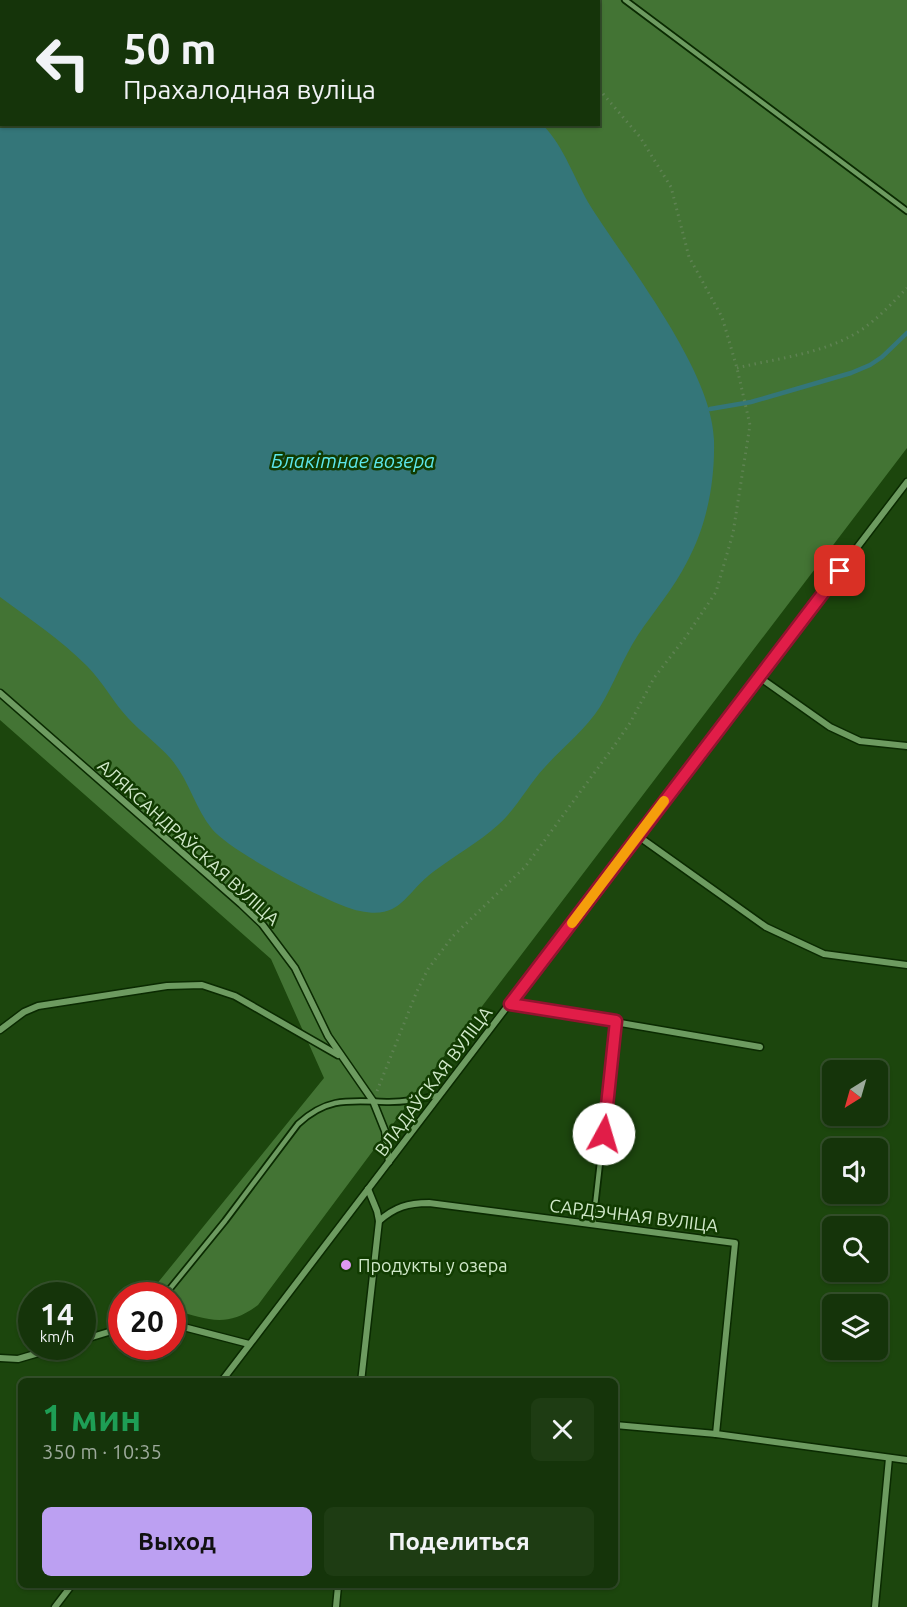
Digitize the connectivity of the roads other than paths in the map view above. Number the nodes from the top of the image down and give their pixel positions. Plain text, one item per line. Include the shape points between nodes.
1 (625, 0) edge
2 (907, 211) edge
3 (907, 482) edge
4 (759, 677) junction
5 (0, 693) edge
6 (907, 746) edge
7 (638, 836) junction
8 (907, 965) edge
9 (510, 1004) junction
10 (616, 1021) junction
11 (0, 1030) edge
12 (760, 1047) dead end
13 (341, 1057) junction
14 (441, 1095) junction
15 (373, 1101) junction
16 (389, 1163) junction
17 (368, 1189) junction
18 (379, 1221) junction
19 (593, 1224) junction
20 (175, 1282) edge
21 (186, 1328) edge
22 (249, 1344) junction
23 (0, 1358) edge
24 (18, 1359) edge
25 (224, 1378) edge
26 (361, 1378) edge
27 (618, 1425) edge
28 (716, 1434) junction
29 (889, 1458) junction
30 (907, 1460) edge
31 (69, 1588) edge
32 (338, 1588) edge
33 (55, 1607) edge
34 (336, 1607) edge
35 (875, 1607) edge

1 - 2 lane
3 - 4 street, ВЛАДАЎСКАЯ ВУЛІЦА
4 - 6 street via 830,727 860,741
4 - 7 street, ВЛАДАЎСКАЯ ВУЛІЦА
5 - 13 street, АЛЯКСАНДРАЎСКАЯ ВУЛІЦА via 262,924 295,968
7 - 8 street via 766,927 825,954
7 - 9 street, ВЛАДАЎСКАЯ ВУЛІЦА
9 - 10 street
9 - 14 street, ВЛАДАЎСКАЯ ВУЛІЦА
10 - 12 street
10 - 19 lane
11 - 13 street via 38,1006 202,985 235,996
13 - 15 street, АЛЯКСАНДРАЎСКАЯ ВУЛІЦА
14 - 15 lane
14 - 16 street, ВЛАДАЎСКАЯ ВУЛІЦА
15 - 16 street, АЛЯКСАНДРАЎСКАЯ ВУЛІЦА via 385,1131
15 - 20 lane via 332,1103 298,1124
16 - 17 street, ВЛАДАЎСКАЯ ВУЛІЦА
17 - 18 street
17 - 22 street, ВЛАДАЎСКАЯ ВУЛІЦА
18 - 19 street, САРДЭЧНАЯ ВУЛІЦА via 400,1206 421,1203
18 - 26 street
19 - 28 street, САРДЭЧНАЯ ВУЛІЦА via 735,1243
21 - 22 street
22 - 25 street, ВЛАДАЎСКАЯ ВУЛІЦА
23 - 24 street
27 - 28 street
28 - 29 street
29 - 30 street
29 - 35 street
31 - 33 street
32 - 34 street

